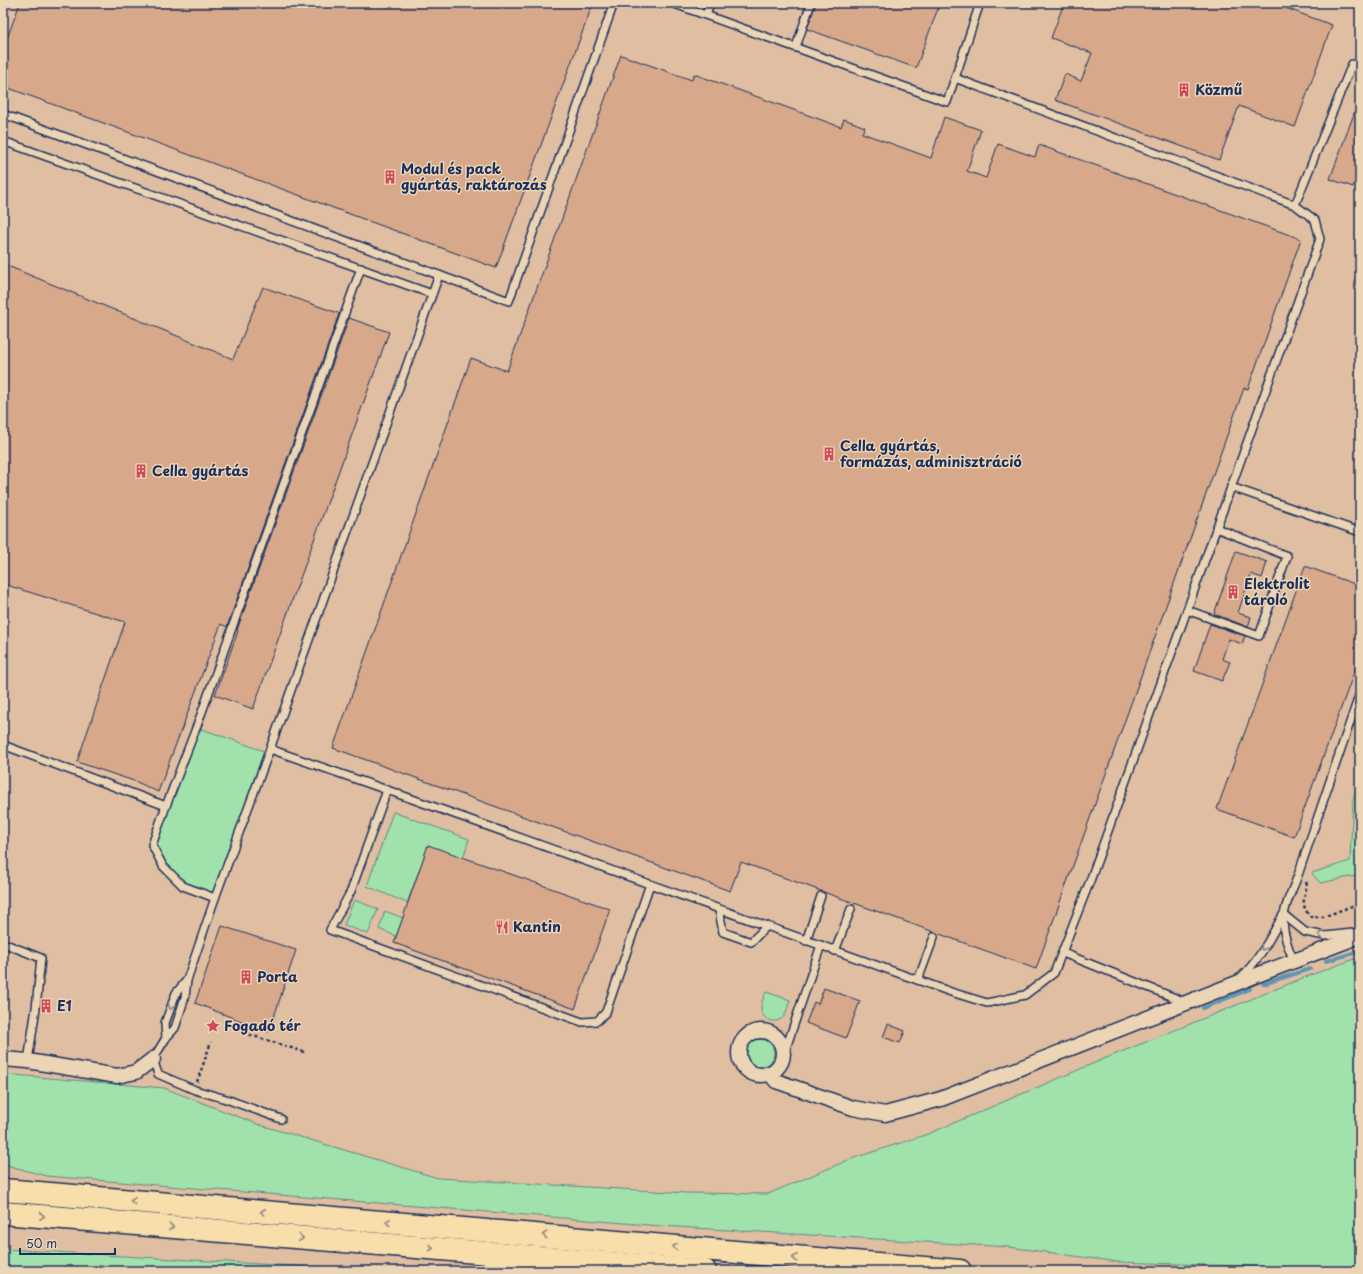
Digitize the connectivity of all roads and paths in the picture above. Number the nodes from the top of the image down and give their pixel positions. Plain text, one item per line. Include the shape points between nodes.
1 (614, 3) edge
2 (672, 3) edge
3 (710, 3) edge
4 (811, 3) edge
5 (980, 3) edge
6 (706, 14) junction
7 (796, 47) junction
8 (1352, 64) dead end
9 (955, 78) junction
10 (3, 114) edge
11 (3, 141) edge
12 (1295, 205) junction
13 (361, 268) junction
14 (439, 275) junction
15 (432, 294) junction
16 (1231, 487) junction
17 (1216, 528) junction
18 (1360, 532) edge
19 (1187, 610) junction
20 (1360, 693) edge
21 (3, 745) edge
22 (270, 749) junction
23 (387, 790) junction
24 (166, 806) junction
25 (1297, 878) junction
26 (650, 884) junction
27 (821, 896) dead end
28 (215, 898) junction
29 (1360, 903) edge
30 (852, 908) dead end
31 (719, 910) junction
32 (1284, 915) junction
33 (767, 926) junction
34 (1360, 933) edge
35 (1360, 936) edge
36 (934, 937) dead end
37 (806, 940) junction
38 (3, 943) edge
39 (820, 946) junction
40 (835, 951) junction
41 (1063, 953) junction
42 (1294, 961) junction
43 (187, 980) junction
44 (918, 980) junction
45 (1232, 986) junction
46 (1188, 1003) junction
47 (244, 1033) dead end
48 (166, 1038) junction
49 (211, 1042) dead end
50 (304, 1052) dead end
51 (784, 1054) junction
52 (3, 1059) edge
53 (154, 1059) junction
54 (28, 1061) junction
55 (770, 1073) junction
56 (194, 1090) junction
57 (281, 1119) dead end
58 (3, 1190) edge
59 (3, 1213) edge
60 (706, 1271) edge
61 (960, 1271) edge

1 - 14 lane via 509,301
2 - 6 lane
3 - 6 lane
4 - 7 lane
5 - 9 lane
6 - 7 lane
7 - 9 lane via 946,102
8 - 12 lane
9 - 12 lane
10 - 14 lane
11 - 13 lane
12 - 16 lane via 1315,220 1320,239
13 - 15 lane
13 - 24 lane
14 - 15 lane
15 - 22 lane
16 - 17 lane
16 - 18 lane
17 - 19 lane
17 - 19 lane via 1287,556 1259,636
19 - 41 lane
20 - 25 lane
21 - 24 lane
22 - 23 lane
22 - 28 lane
23 - 26 lane
23 - 26 lane via 351,891 330,930 582,1022 597,1022 606,1012
24 - 28 lane via 152,846 163,866 183,886
25 - 29 path via 1305,881 1307,885 1303,902 1306,912 1311,917 1323,917
25 - 32 lane
26 - 31 lane
27 - 37 lane
28 - 43 lane
30 - 40 lane
31 - 33 lane
31 - 33 lane via 723,932 751,942
34 -> 32 lane via 1325,936 1306,932
32 - 42 lane via 1286,943
32 -> 45 lane via 1257,958
33 - 37 lane
35 - 42 street
36 - 44 lane
37 - 39 lane
38 - 54 lane via 41,958
39 - 40 lane
39 - 51 lane
40 - 44 lane
41 - 44 lane via 1054,973 1025,995 987,1003
41 - 46 lane
42 - 45 street
43 - 48 lane via 185,997 175,1028
43 -> 48 lane via 176,993 165,1024
45 - 46 street
46 - 55 street via 941,1099 885,1114 853,1108 776,1081
47 - 50 path
48 - 53 lane
49 - 56 path
51 - 55 street via 780,1066
51 - 55 street via 783,1046 774,1034 760,1030 746,1036 739,1048 741,1063 746,1069 758,1075
52 - 54 street
53 - 54 street via 136,1072 117,1076
53 - 56 lane via 158,1074
56 - 57 lane
61 -> 58 highway
59 -> 60 highway

